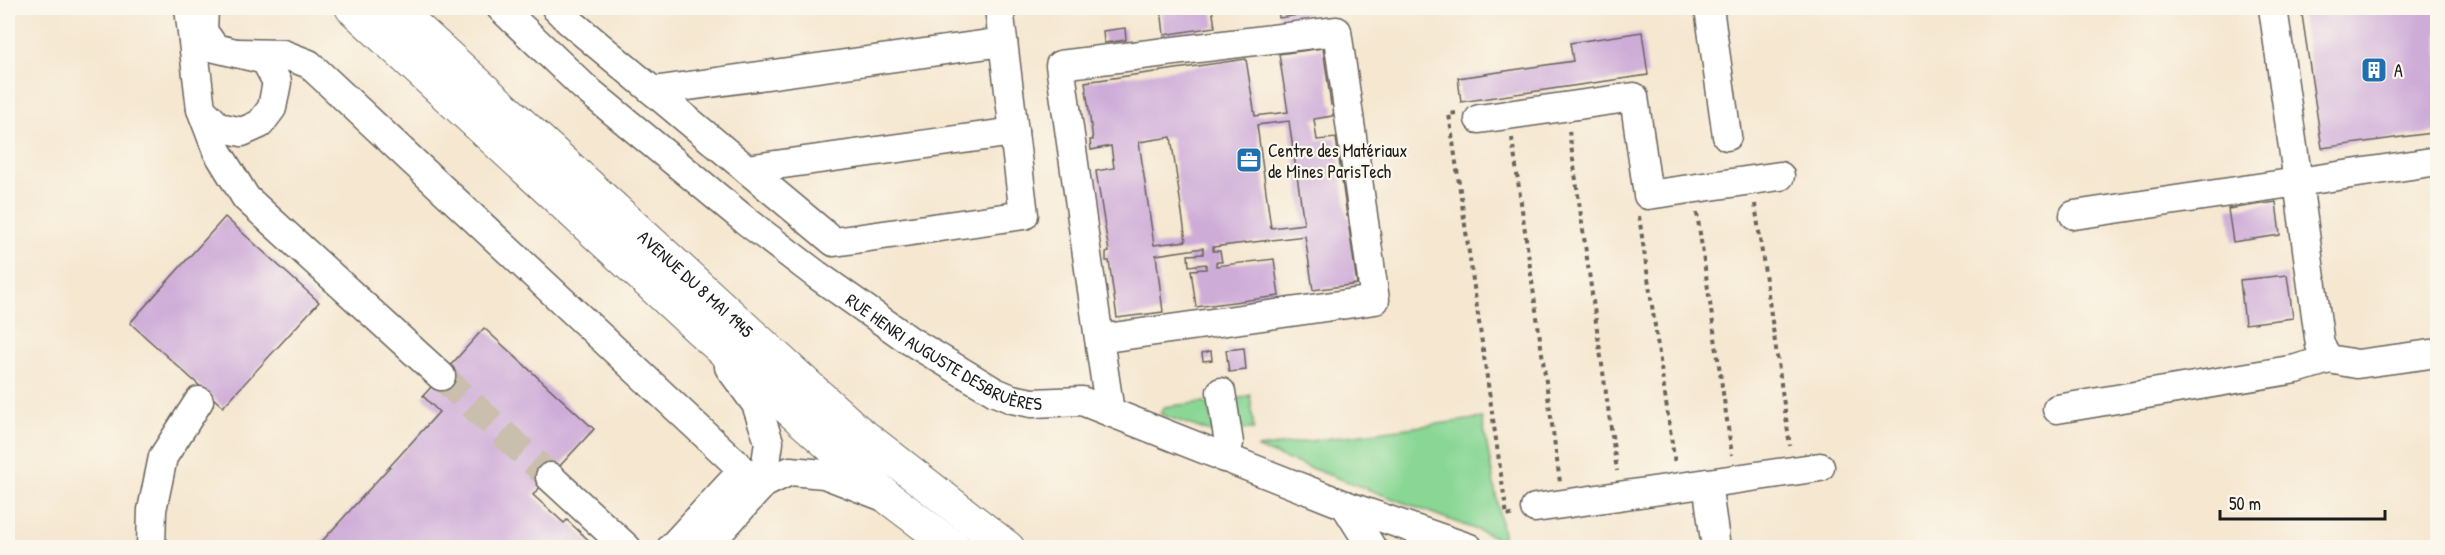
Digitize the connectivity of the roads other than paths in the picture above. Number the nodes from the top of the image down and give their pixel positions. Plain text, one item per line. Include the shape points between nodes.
1 (189, 8) edge
2 (204, 8) edge
3 (331, 8) edge
4 (352, 8) edge
5 (395, 8) edge
6 (501, 8) edge
7 (999, 8) edge
8 (1709, 8) edge
9 (2273, 8) edge
10 (568, 12) edge
11 (1003, 42) junction
12 (391, 45) junction
13 (238, 53) junction
14 (653, 91) junction
15 (201, 109) junction
16 (1473, 116) road end
17 (1014, 132) junction
18 (1727, 136) dead end
19 (2438, 161) edge
20 (747, 169) junction
21 (1780, 176) dead end
22 (2298, 182) junction
23 (2074, 215) dead end
24 (700, 330) junction
25 (1099, 339) junction
26 (2438, 353) edge
27 (2329, 359) junction
28 (441, 376) tunnel mouth
29 (1221, 392) dead end
30 (199, 401) dead end
31 (2056, 408) dead end
32 (1110, 412) junction
33 (1224, 458) junction
34 (1806, 469) road end
35 (550, 477) tunnel mouth
36 (1707, 483) junction
37 (763, 484) junction
38 (890, 499) junction
39 (1345, 505) junction
40 (1535, 508) road end
41 (1450, 545) edge
42 (151, 548) edge
43 (627, 548) edge
44 (671, 548) edge
45 (705, 548) edge
46 (955, 548) edge
47 (1008, 548) edge
48 (1372, 548) edge
49 (1716, 548) edge

1 - 15 lane
2 - 13 lane via 203,31 215,48
3 - 12 lane
4 - 12 main road, AVENUE DU 8 MAI 1945
5 - 47 main road, AVENUE DU 8 MAI 1945 via 855,429
6 - 32 lane, RUE HENRI AUGUSTE DESBRUÈRES via 584,87 745,220 909,340 1012,399 1032,403 1082,401
7 - 11 lane
8 - 18 lane
9 - 22 lane
10 - 14 lane
11 - 14 lane
11 - 17 lane
12 - 24 main road, AVENUE DU 8 MAI 1945
13 - 15 lane via 265,60 277,82 272,108 260,124 242,132 219,127
13 - 44 lane via 283,54 309,64 742,470
14 - 20 lane
15 - 28 lane via 217,151 246,198
16 - 21 lane via 1508,115 1634,97 1648,195
17 - 20 lane
17 - 20 lane via 1024,215 834,242
19 - 22 lane
22 - 23 lane
22 - 27 lane via 2320,345
24 - 37 lane via 756,404 769,442
24 - 38 main road, AVENUE DU 8 MAI 1945
25 - 25 lane via 1375,300 1337,31 1060,65
25 - 32 lane
26 - 27 lane via 2357,364
27 - 31 lane via 2296,369
29 - 33 lane via 1229,443
30 - 42 lane via 163,456 152,510
32 - 33 lane, RUE HENRI AUGUSTE DESBRUÈRES
33 - 39 lane, RUE HENRI AUGUSTE DESBRUÈRES
34 - 36 lane
35 - 43 lane
36 - 40 lane
36 - 49 lane
37 - 38 lane via 790,471 824,474
37 - 45 lane
38 - 46 main road, AVENUE DU 8 MAI 1945
39 - 41 lane, RUE HENRI AUGUSTE DESBRUÈRES
39 - 48 lane

